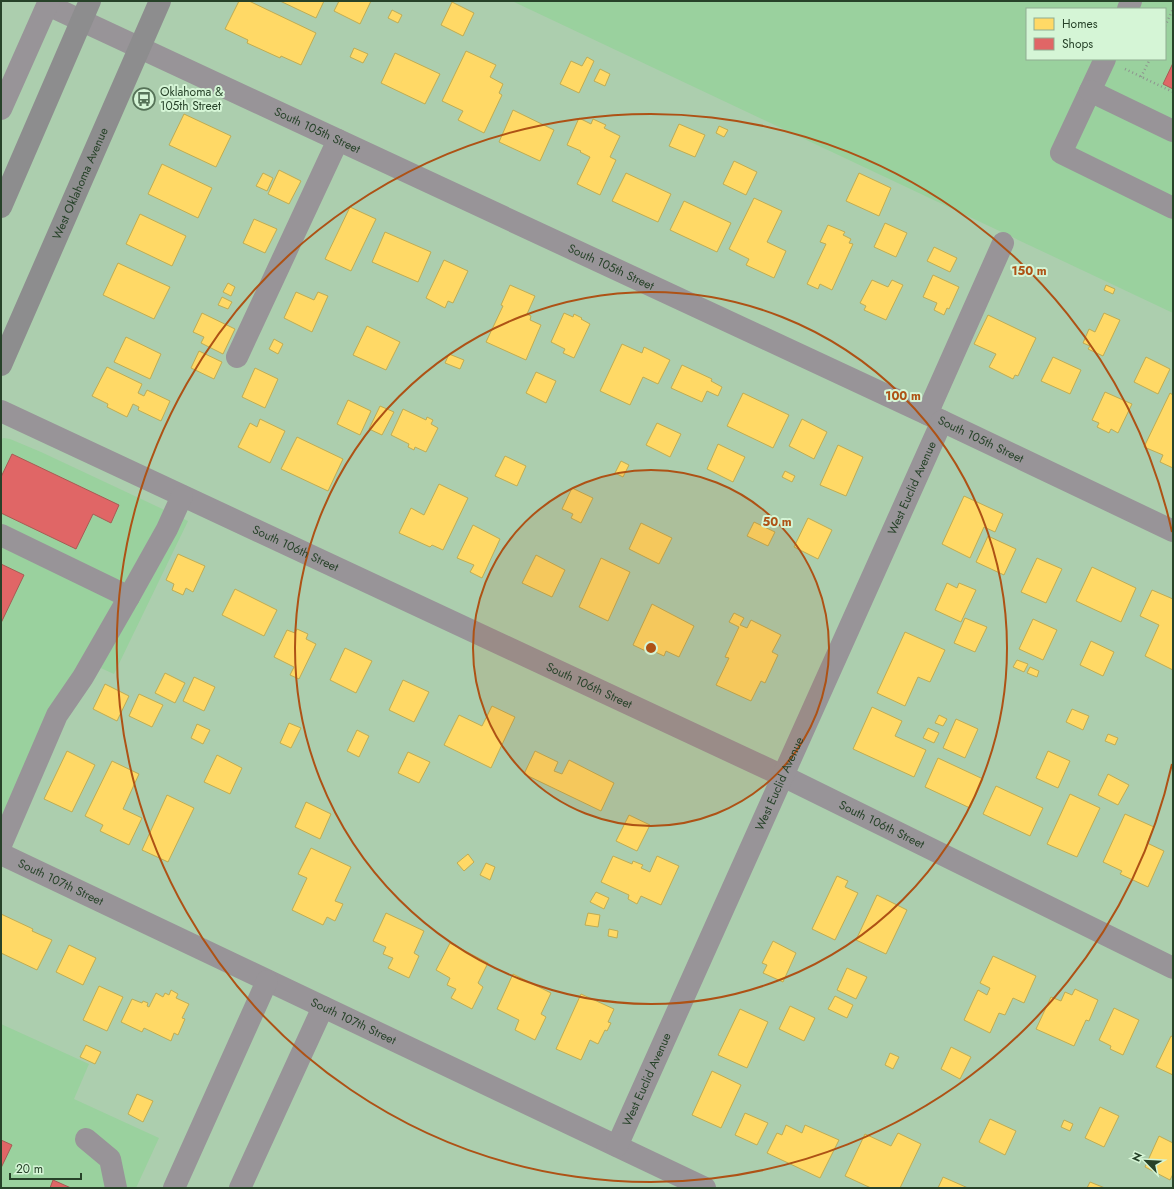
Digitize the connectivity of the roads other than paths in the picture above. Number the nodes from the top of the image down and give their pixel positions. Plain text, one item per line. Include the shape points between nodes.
1 (90, 1) edge
2 (160, 1) edge
3 (48, 3) edge
4 (81, 21) junction
5 (140, 47) junction
6 (1105, 60) edge
7 (1090, 91) junction
8 (1, 109) edge
9 (1173, 131) edge
10 (338, 140) junction
11 (1, 207) edge
12 (1173, 208) edge
13 (1003, 243) dead end
14 (237, 357) dead end
15 (1, 365) edge
16 (1, 411) edge
17 (934, 418) junction
18 (182, 496) junction
19 (1173, 531) edge
20 (1, 535) edge
21 (129, 597) junction
22 (783, 776) junction
23 (1, 845) edge
24 (1, 854) edge
25 (1173, 968) edge
26 (268, 981) junction
27 (324, 1007) junction
28 (86, 1139) dead end
29 (617, 1146) junction
30 (116, 1188) edge
31 (174, 1188) edge
32 (240, 1188) edge
33 (705, 1188) edge

1 - 4 main road
2 - 5 main road, West Oklahoma Avenue
3 - 4 street, South 105th Street
3 - 8 street
4 - 5 street, South 105th Street
4 - 11 main road
5 - 10 street, South 105th Street
5 - 15 main road, West Oklahoma Avenue
6 - 7 street
7 - 9 street
7 - 12 street via 1061,153
10 - 14 street
10 - 17 street, South 105th Street
13 - 17 street, West Euclid Avenue
16 - 18 street, South 106th Street
17 - 19 street, South 105th Street
17 - 22 street, West Euclid Avenue
18 - 21 street via 167,529
18 - 22 street, South 106th Street
20 - 21 street
21 - 23 street via 83,677 57,715
22 - 25 street, South 106th Street
22 - 29 street, West Euclid Avenue
24 - 26 street, South 107th Street
26 - 27 street, South 107th Street
26 - 31 street
27 - 29 street, South 107th Street
27 - 32 street
28 - 30 street via 110,1158
29 - 33 street, South 107th Street

